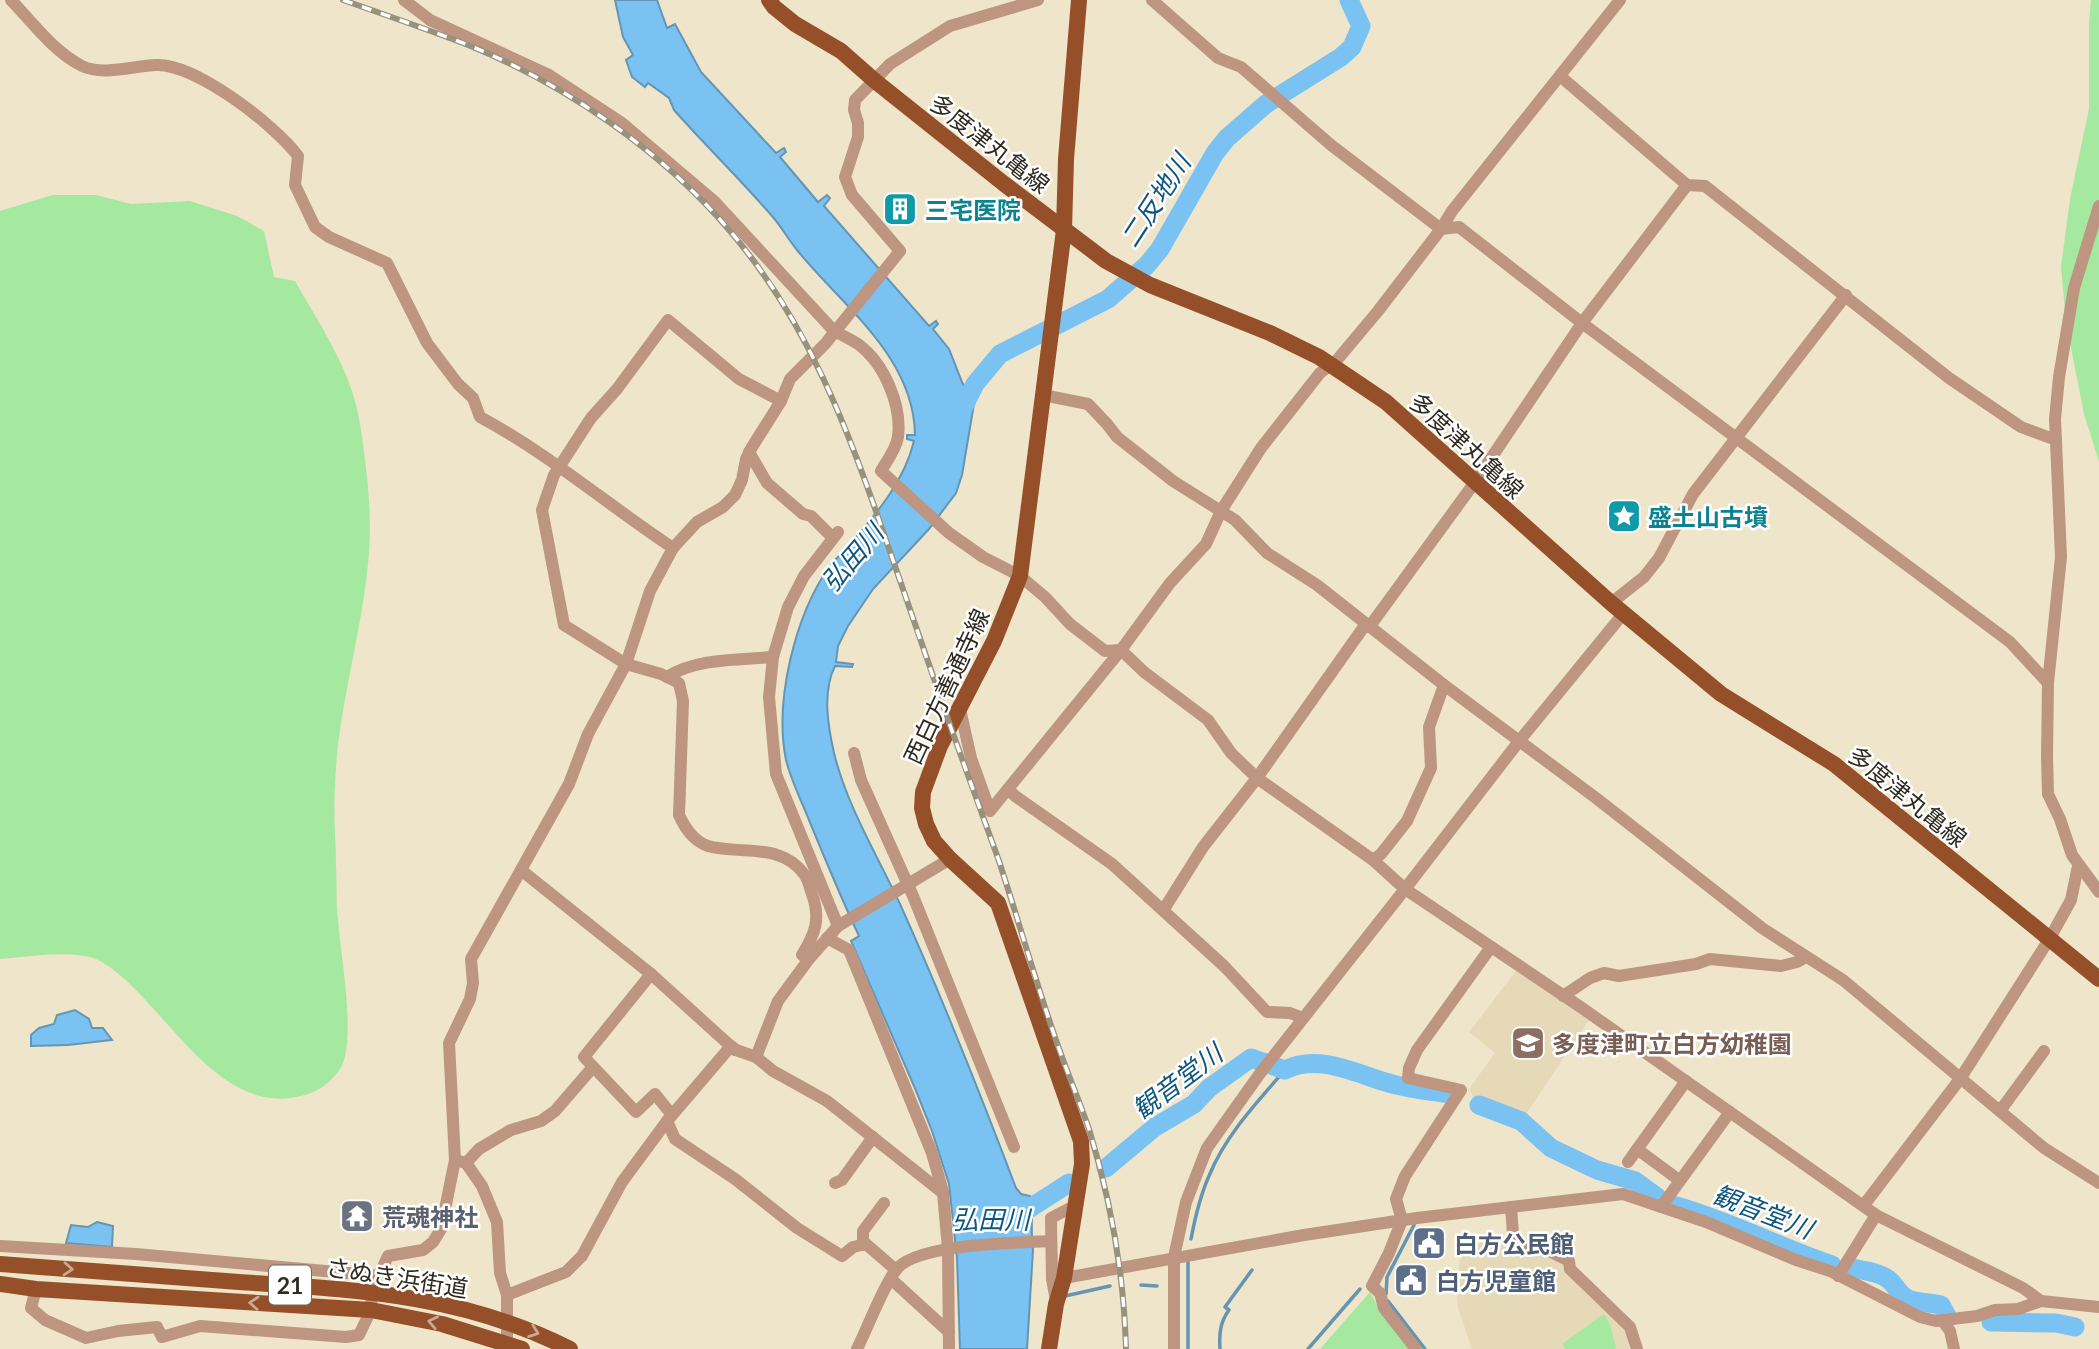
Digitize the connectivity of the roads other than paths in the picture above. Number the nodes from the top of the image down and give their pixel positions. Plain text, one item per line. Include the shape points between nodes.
1 (11, 0) edge
2 (404, 0) edge
3 (769, 0) edge
4 (1038, 0) edge
5 (1079, 0) edge
6 (1152, 0) edge
7 (1618, 1) edge
8 (1560, 76) junction
9 (875, 81) junction
10 (1687, 185) junction
11 (2099, 206) edge
12 (1441, 229) junction
13 (1064, 230) junction
14 (1846, 295) junction
15 (1582, 323) junction
16 (834, 331) junction
17 (1331, 365) junction
18 (1043, 395) junction
19 (781, 401) junction
20 (1736, 436) junction
21 (2056, 440) junction
22 (749, 452) junction
23 (559, 467) junction
24 (1475, 482) junction
25 (1221, 513) junction
26 (673, 548) junction
27 (1020, 576) junction
28 (1617, 608) junction
29 (1370, 626) junction
30 (1121, 650) junction
31 (773, 657) junction
32 (626, 664) junction
33 (667, 677) junction
34 (2048, 683) junction
35 (1444, 685) junction
36 (960, 709) junction
37 (1520, 740) junction
38 (854, 753) dead end
39 (1257, 778) junction
40 (1008, 789) junction
41 (950, 859) junction
42 (1373, 860) junction
43 (2078, 866) junction
44 (521, 870) junction
45 (904, 887) junction
46 (1405, 889) junction
47 (2099, 892) edge
48 (1164, 909) junction
49 (838, 926) junction
50 (827, 938) junction
51 (2050, 938) junction
52 (1491, 947) junction
53 (1806, 957) junction
54 (809, 959) junction
55 (651, 974) junction
56 (2099, 979) edge
57 (1563, 996) junction
58 (1303, 1018) junction
59 (736, 1050) junction
60 (2044, 1051) dead end
61 (756, 1057) junction
62 (593, 1067) junction
63 (1960, 1079) junction
64 (1686, 1081) junction
65 (2000, 1111) junction
66 (1730, 1112) junction
67 (670, 1118) junction
68 (873, 1137) junction
69 (1014, 1147) dead end
70 (1637, 1149) junction
71 (460, 1162) junction
72 (1628, 1162) dead end
73 (1679, 1180) junction
74 (2099, 1182) edge
75 (835, 1183) dead end
76 (943, 1193) junction
77 (884, 1203) dead end
78 (1864, 1205) junction
79 (1074, 1206) junction
80 (1511, 1207) junction
81 (1661, 1207) junction
82 (1876, 1215) junction
83 (1402, 1220) junction
84 (1051, 1241) junction
85 (863, 1245) junction
86 (0, 1246) edge
87 (948, 1248) junction
88 (1174, 1257) junction
89 (0, 1264) edge
90 (894, 1275) junction
91 (380, 1276) junction
92 (1838, 1276) junction
93 (1064, 1278) junction
94 (0, 1284) edge
95 (36, 1289) junction
96 (372, 1292) junction
97 (507, 1294) junction
98 (2041, 1301) junction
99 (1056, 1304) junction
100 (2095, 1307) edge
101 (371, 1310) junction
102 (2099, 1319) edge
103 (1942, 1320) junction
104 (507, 1322) junction
105 (949, 1332) junction
106 (162, 1337) junction
107 (83, 1344) edge
108 (512, 1347) edge
109 (168, 1349) edge
110 (570, 1349) edge
111 (858, 1349) edge
112 (949, 1349) edge
113 (1049, 1349) edge
114 (1174, 1349) edge
115 (1416, 1349) edge
116 (1637, 1349) edge
117 (1954, 1349) edge

1 - 23 street via 83,67 107,70 160,64 188,72 269,125 298,156 295,185 315,227 387,263 426,343 473,398 480,417
2 - 16 street via 430,20 549,75 622,124 714,201
3 - 9 main road, 多度津丸亀線
4 - 9 street via 950,26 890,64
5 - 13 main road, 西白方善通寺線
6 - 12 street via 1218,58 1241,67 1331,145
7 - 8 street
8 - 10 street
8 - 12 street
9 - 13 main road, 多度津丸亀線
9 - 16 street via 855,100 858,137 845,177 852,195 900,251
10 - 14 street via 1705,186
10 - 15 street
11 - 21 street via 2074,288 2059,377
12 - 15 street via 1459,228
12 - 17 street
13 - 17 main road, 多度津丸亀線 via 1150,285 1270,333
13 - 18 main road, 西白方善通寺線
14 - 20 street
14 - 21 street via 1970,392 2021,427
15 - 20 street
15 - 24 street
16 - 19 street via 790,379
16 - 27 street via 874,359 895,403 898,436 881,471 949,533
17 - 24 main road, 多度津丸亀線 via 1386,402
17 - 25 street via 1261,448
18 - 25 street via 1088,404 1117,437
18 - 27 main road, 西白方善通寺線
19 - 22 street
19 - 23 street via 739,379 667,320
20 - 28 street via 1693,494 1659,558
20 - 34 street via 2010,642
21 - 34 street via 2061,557
22 - 26 street via 743,480 734,495 697,522
22 - 31 street via 767,483 835,535 804,576 788,607
23 - 26 street
23 - 32 street via 542,510 564,625
24 - 28 main road, 多度津丸亀線
24 - 29 street
25 - 29 street
25 - 30 street via 1206,544 1170,583
26 - 32 street via 650,591
27 - 30 street via 1105,651
27 - 36 main road, 西白方善通寺線
28 - 37 street
28 - 51 main road, 多度津丸亀線 via 1721,694 1833,764
29 - 35 street
29 - 39 street via 1363,628
30 - 39 street via 1208,720 1231,753
30 - 40 street
31 - 33 street via 704,664 679,669
31 - 49 street via 769,697 776,774
32 - 33 street
32 - 44 street via 588,734 569,784
33 - 54 street via 679,683 683,701 679,815 685,828 708,846 771,852 805,874 815,901 817,925 802,955
34 - 43 street via 2048,794
35 - 37 street
35 - 42 street via 1429,727 1431,768 1407,821
36 - 40 street via 990,811
36 - 41 main road, 西白方善通寺線 via 923,792 926,824
37 - 46 street
37 - 53 street
38 - 45 street
39 - 42 street
39 - 48 street via 1203,847
40 - 48 street via 1112,864
41 - 45 street
41 - 79 main road, 西白方善通寺線 via 998,903 1015,947 1081,1141
42 - 46 street
43 - 47 street
43 - 51 street via 2070,900
44 - 55 street
44 - 71 street via 471,959 470,999 449,1043
45 - 49 street
45 - 69 street
46 - 52 street
46 - 58 street
48 - 58 street via 1267,1012
49 - 50 street
50 - 54 street
50 - 76 street via 849,950 932,1153
51 - 56 main road, 多度津丸亀線
51 - 63 street
52 - 57 street
52 - 83 street via 1409,1068 1408,1078 1461,1090 1405,1176 1396,1199
53 - 57 street via 1781,966 1710,959 1619,976 1604,973
53 - 63 street via 1843,981
54 - 61 street via 778,1001
55 - 59 street
55 - 62 street via 584,1057
57 - 64 street
58 - 88 street via 1207,1148 1186,1202
59 - 61 street
59 - 67 street via 731,1046
60 - 65 street
61 - 68 street via 827,1101
62 - 67 street via 636,1112 655,1094
62 - 71 street via 555,1111 541,1121 511,1130
63 - 65 street
63 - 78 street
64 - 66 street
64 - 70 street
65 - 74 street via 2045,1148
66 - 73 street
66 - 78 street
67 - 85 street via 675,1139 808,1235 842,1256
67 - 97 street via 622,1182 582,1256 566,1272
68 - 75 street
68 - 76 street
70 - 72 street
70 - 73 street
71 - 91 street via 433,1241 423,1250 388,1256
71 - 97 street via 482,1186 498,1222 500,1273
73 - 81 street
76 - 87 street
77 - 85 street via 863,1231
78 - 82 street
79 - 84 street via 1051,1218
79 - 93 main road, 西白方善通寺線
80 - 81 street via 1623,1194
80 - 83 street
80 - 116 street via 1517,1243 1543,1248 1569,1261 1570,1269 1630,1327
81 - 92 street
82 - 92 street
82 - 98 street
83 - 88 street
83 - 115 street via 1371,1286
84 - 87 street
84 - 99 street
85 - 90 street
86 - 91 street
87 - 90 street via 909,1258
87 - 105 street
88 - 93 street
88 - 114 street
89 -> 96 main road, さぬき浜街道 / 21
90 - 105 street
90 - 111 street
91 - 96 street
92 - 103 street via 1920,1317
93 - 99 main road, 西白方善通寺線
94 - 95 main road, さぬき浜街道 / 21
101 -> 95 main road, さぬき浜街道 / 21
95 - 107 street via 31,1308
96 - 101 street
96 - 104 main road, さぬき浜街道 / 21 via 456,1306
97 - 104 street
98 - 100 street
98 - 103 street via 2018,1309
99 - 113 main road, 西白方善通寺線
100 - 102 street
101 - 106 street via 359,1335 200,1326
108 -> 101 main road, 21 via 442,1324
103 - 117 street
104 - 108 street
104 -> 110 main road, さぬき浜街道 / 21
105 - 112 street
106 - 107 street via 157,1327 118,1331
106 - 109 street

